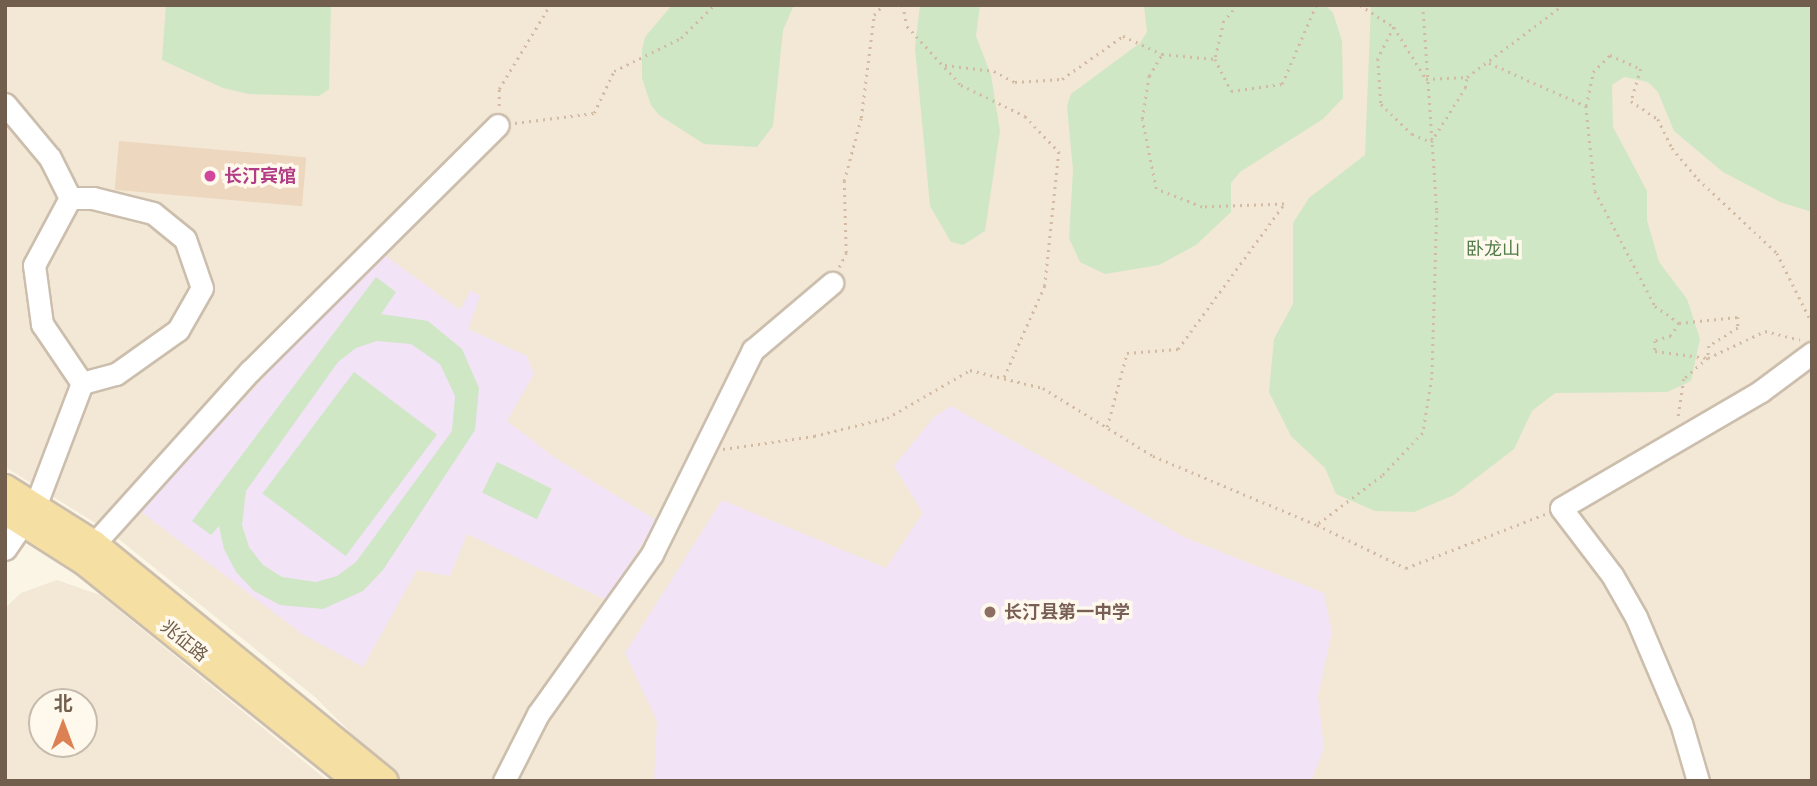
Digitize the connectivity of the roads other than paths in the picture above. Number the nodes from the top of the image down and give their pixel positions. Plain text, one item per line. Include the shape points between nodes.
1 (5, 104) edge
2 (498, 125) road end
3 (70, 198) junction
4 (832, 284) road end
5 (1808, 349) edge
6 (82, 383) junction
7 (5, 488) edge
8 (22, 512) edge
9 (94, 544) junction
10 (5, 549) edge
11 (356, 781) edge
12 (385, 781) edge
13 (504, 781) edge
14 (1698, 781) edge

1 - 3 street via 50,158
2 - 9 street via 250,372
3 - 6 street via 34,265 42,324
3 - 6 street via 93,198 153,213 186,239 202,288 178,330 116,374
4 - 13 street via 753,350 652,554 538,713
5 - 14 street via 1761,391 1561,508 1612,575 1636,617 1681,723
6 - 8 street
7 - 8 main road
8 - 9 main road
8 - 10 street
8 - 11 main road, 兆征路
9 - 12 main road

